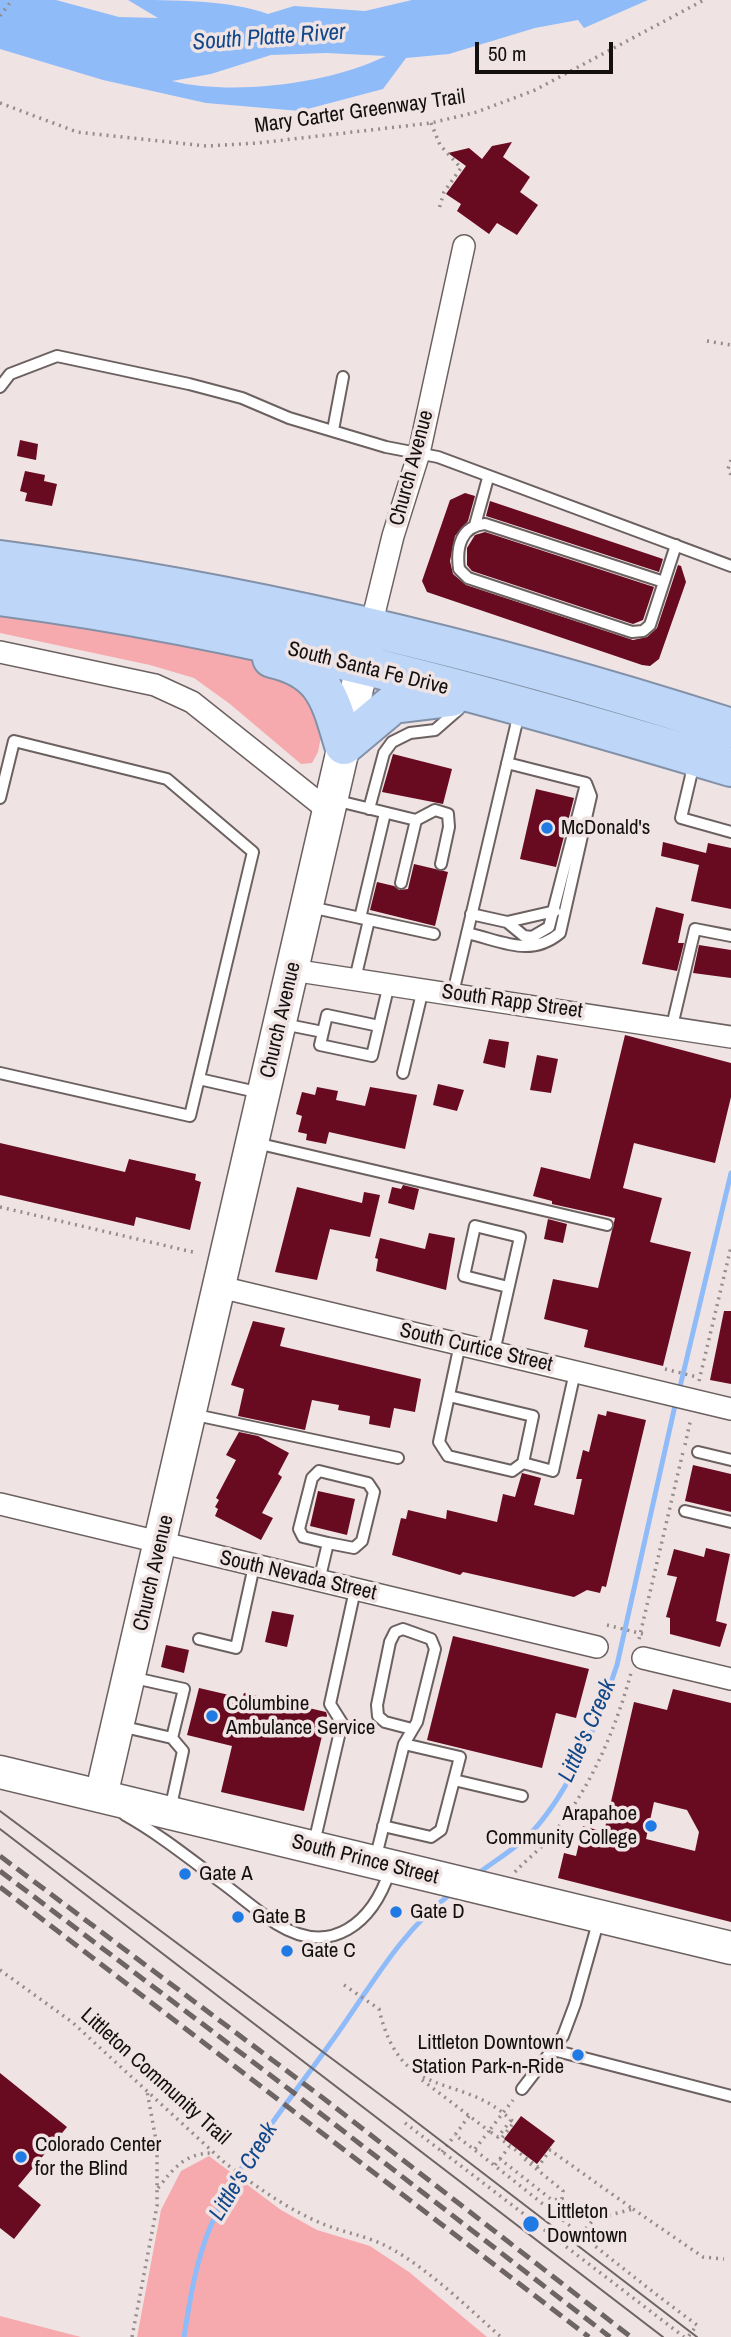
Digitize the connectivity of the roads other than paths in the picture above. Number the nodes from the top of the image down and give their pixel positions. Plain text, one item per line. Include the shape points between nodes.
1 (464, 246) dead end
2 (343, 377) dead end
3 (0, 387) edge
4 (333, 430) junction
5 (419, 453) junction
6 (488, 478) junction
7 (475, 525) junction
8 (676, 545) junction
9 (0, 560) edge
10 (731, 566) edge
11 (664, 582) junction
12 (9, 597) edge
13 (366, 647) junction
14 (0, 652) edge
15 (474, 695) junction
16 (520, 708) junction
17 (731, 728) edge
18 (344, 745) junction
19 (695, 756) junction
20 (507, 762) junction
21 (731, 767) edge
22 (586, 783) junction
23 (0, 798) edge
24 (330, 805) junction
25 (369, 809) junction
26 (385, 813) junction
27 (416, 820) junction
28 (731, 832) edge
29 (441, 864) dead end
30 (401, 883) dead end
31 (307, 906) junction
32 (555, 911) junction
33 (471, 914) junction
34 (365, 919) junction
35 (508, 922) junction
36 (467, 933) junction
37 (434, 934) dead end
38 (731, 936) edge
39 (292, 970) junction
40 (355, 979) junction
41 (389, 984) junction
42 (423, 989) junction
43 (453, 993) junction
44 (280, 1023) junction
45 (379, 1026) junction
46 (672, 1026) junction
47 (323, 1032) junction
48 (731, 1037) edge
49 (0, 1073) edge
50 (403, 1073) dead end
51 (199, 1079) junction
52 (264, 1094) junction
53 (253, 1142) junction
54 (607, 1225) dead end
55 (220, 1287) junction
56 (508, 1287) junction
57 (460, 1344) junction
58 (494, 1352) junction
59 (575, 1371) junction
60 (449, 1396) junction
61 (731, 1409) edge
62 (191, 1414) junction
63 (698, 1452) dead end
64 (398, 1458) dead end
65 (731, 1460) edge
66 (523, 1463) junction
67 (0, 1504) edge
68 (685, 1511) dead end
69 (731, 1522) edge
70 (328, 1543) junction
71 (161, 1544) junction
72 (254, 1566) junction
73 (319, 1581) junction
74 (355, 1590) junction
75 (199, 1639) dead end
76 (597, 1647) dead end
77 (643, 1658) dead end
78 (730, 1673) edge
79 (130, 1677) junction
80 (118, 1726) junction
81 (412, 1729) junction
82 (172, 1738) junction
83 (404, 1744) junction
84 (0, 1772) edge
85 (454, 1780) junction
86 (101, 1796) junction
87 (522, 1796) dead end
88 (169, 1812) junction
89 (383, 1826) junction
90 (313, 1848) junction
91 (382, 1865) junction
92 (599, 1916) junction
93 (731, 1948) edge
94 (553, 2050) junction
95 (522, 2090) dead end
96 (731, 2096) edge

1 - 5 street, Church Avenue
2 - 4 lane
3 - 4 lane via 10,374 57,356 202,387
4 - 5 lane
5 - 6 lane
5 - 13 street, Church Avenue
6 - 7 lane
6 - 8 lane
7 - 11 lane via 485,524
7 - 11 lane via 464,533 457,555 459,569 468,578 632,632 650,625
8 - 10 lane
8 - 11 lane
9 - 13 highway, South Santa Fe Drive via 153,583
12 - 13 highway, South Santa Fe Drive
12 - 18 highway via 66,619 288,662 325,687
13 - 15 highway, South Santa Fe Drive
13 - 17 highway, South Santa Fe Drive via 606,691
13 - 18 street, Church Avenue
14 - 24 street via 155,685 192,702
15 - 16 highway, South Santa Fe Drive
15 - 18 highway via 393,704
15 - 25 lane via 435,730 411,733 392,742 384,753
16 - 19 highway, South Santa Fe Drive
16 - 20 lane
18 - 24 street, Church Avenue
19 - 21 highway, South Santa Fe Drive
19 - 28 lane via 681,818
20 - 22 lane
20 - 33 lane
22 - 32 lane
22 - 36 lane via 591,796 560,933 533,949
23 - 51 lane via 13,741 167,779 253,852
24 - 25 lane
24 - 31 street, Church Avenue
25 - 26 lane
26 - 27 lane
26 - 34 lane
27 - 29 lane via 436,810 448,814
27 - 30 lane
31 - 34 lane
31 - 39 street, Church Avenue
32 - 35 lane
32 - 35 lane via 549,927 532,937
33 - 35 lane
33 - 36 lane
34 - 37 lane
34 - 40 lane
36 - 43 lane
38 - 46 lane via 695,929
39 - 40 street, South Rapp Street
39 - 44 street, Church Avenue
40 - 41 street, South Rapp Street
41 - 42 street, South Rapp Street
41 - 45 lane
42 - 43 street, South Rapp Street
42 - 50 lane
43 - 46 street, South Rapp Street
44 - 47 lane
44 - 52 street, Church Avenue
45 - 47 lane via 327,1015
45 - 47 lane via 372,1056 320,1045
46 - 48 street, South Rapp Street
49 - 51 lane via 190,1116
51 - 52 lane
52 - 53 street, Church Avenue
53 - 54 lane
53 - 55 street, Church Avenue
55 - 57 street, South Curtice Street
55 - 62 street, Church Avenue
56 - 56 lane via 520,1237 475,1226 464,1276
56 - 58 lane
57 - 58 street, South Curtice Street
57 - 60 lane
58 - 59 street, South Curtice Street
59 - 61 street, South Curtice Street via 663,1393 692,1392
59 - 66 lane via 553,1471
60 - 66 lane via 533,1416
60 - 66 lane via 439,1442 448,1456 512,1471
62 - 64 lane
62 - 71 street, Church Avenue
63 - 65 lane
67 - 71 street, South Nevada Street
68 - 69 lane
70 - 70 lane via 303,1538 299,1529 312,1478 319,1471 368,1483 374,1492 362,1541 354,1548
70 - 73 lane
71 - 72 street, South Nevada Street
71 - 79 street, Church Avenue
72 - 73 street, South Nevada Street
72 - 75 lane via 236,1648
73 - 74 street, South Nevada Street
74 - 76 street, South Nevada Street
74 - 90 lane via 330,1704 342,1723
77 - 78 street
79 - 80 street, Church Avenue
79 - 82 lane via 184,1689
80 - 82 lane
80 - 86 street, Church Avenue
81 - 81 lane via 435,1649 431,1639 403,1629 395,1632 390,1642 377,1705 384,1722
81 - 83 lane
82 - 88 lane via 183,1751
83 - 85 lane via 460,1757
83 - 89 lane
84 - 86 street, South Prince Street
85 - 87 lane
85 - 89 lane via 441,1830 432,1837
86 - 88 street, South Prince Street
86 - 91 lane via 279,1925 311,1936 337,1934 360,1922 377,1903
88 - 90 street, South Prince Street
89 - 91 lane
90 - 91 street, South Prince Street
91 - 92 street, South Prince Street
92 - 93 street, South Prince Street
92 - 94 lane via 575,2004
94 - 95 lane
94 - 96 lane

